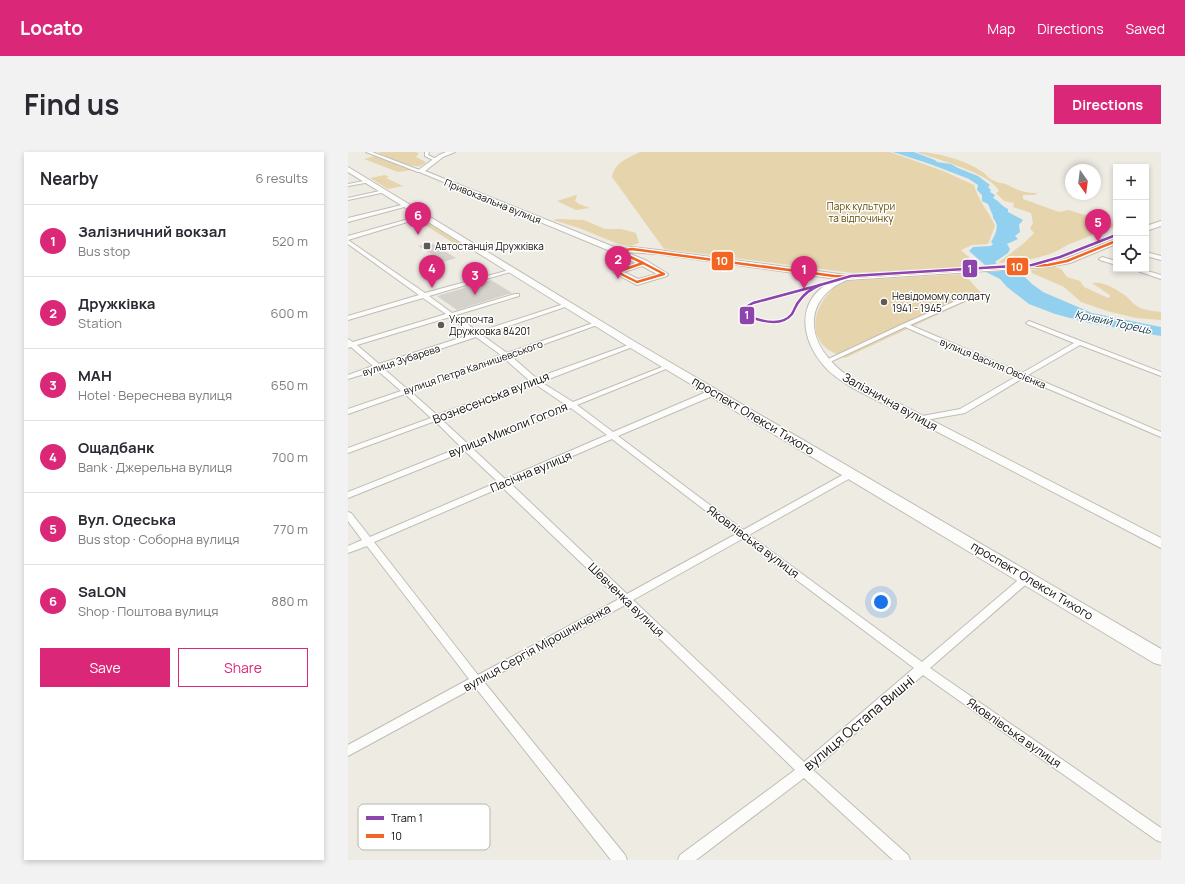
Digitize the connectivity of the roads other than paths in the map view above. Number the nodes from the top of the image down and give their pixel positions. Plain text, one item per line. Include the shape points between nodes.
1 (368, 152) edge
2 (427, 152) edge
3 (452, 152) edge
4 (436, 160) junction
5 (348, 169) edge
6 (420, 171) junction
7 (348, 179) edge
8 (369, 181) junction
9 (356, 184) junction
10 (348, 185) edge
11 (384, 191) junction
12 (348, 199) edge
13 (406, 205) junction
14 (425, 216) junction
15 (348, 220) edge
16 (1159, 225) edge
17 (1149, 228) edge
18 (348, 238) edge
19 (348, 242) edge
20 (1113, 244) edge
21 (618, 250) junction
22 (1149, 255) edge
23 (1161, 258) edge
24 (1102, 259) dead end
25 (1113, 262) edge
26 (644, 264) dead end
27 (511, 270) junction
28 (1145, 272) edge
29 (852, 277) junction
30 (1161, 277) edge
31 (517, 295) dead end
32 (422, 296) junction
33 (967, 298) dead end
34 (569, 304) junction
35 (450, 314) junction
36 (348, 318) edge
37 (598, 323) junction
38 (1029, 323) dead end
39 (906, 326) junction
40 (476, 335) junction
41 (1079, 342) junction
42 (349, 344) edge
43 (633, 345) junction
44 (506, 356) junction
45 (826, 362) junction
46 (669, 366) junction
47 (378, 368) junction
48 (1161, 374) edge
49 (1023, 376) junction
50 (348, 378) edge
51 (535, 381) junction
52 (404, 392) junction
53 (714, 392) junction
54 (572, 405) junction
55 (348, 412) edge
56 (436, 418) junction
57 (920, 420) junction
58 (1161, 435) edge
59 (614, 436) junction
60 (466, 447) junction
61 (348, 451) edge
62 (851, 474) junction
63 (504, 483) junction
64 (348, 495) edge
65 (348, 515) edge
66 (742, 534) junction
67 (369, 542) junction
68 (1161, 544) edge
69 (348, 550) edge
70 (1027, 578) junction
71 (625, 600) junction
72 (1161, 658) edge
73 (923, 669) junction
74 (477, 681) junction
75 (348, 751) edge
76 (804, 770) junction
77 (1161, 836) edge
78 (620, 860) edge
79 (685, 860) edge
80 (902, 860) edge

1 - 6 street, Привокзальна вулиця
2 - 4 street via 426,155
3 - 4 street
4 - 6 street
5 - 8 main road, проспект Олекси Тихого
6 - 21 street, Привокзальна вулиця
7 - 9 street
8 - 9 street
8 - 11 main road, проспект Олекси Тихого
9 - 10 street
11 - 12 street
11 - 13 main road, проспект Олекси Тихого
13 - 14 main road, проспект Олекси Тихого
13 - 15 street
14 - 18 street
14 - 27 main road, проспект Олекси Тихого
16 - 17 street
19 - 32 street, Яковлівська вулиця
20 - 29 street, Залізнична вулиця via 1067,261 1023,267
21 - 26 street, Привокзальна вулиця
21 - 29 street, Привокзальна вулиця via 639,250
22 - 23 street
24 - 25 street
27 - 32 street
27 - 34 main road, проспект Олекси Тихого
28 - 30 street
29 - 45 street, Залізнична вулиця via 827,286 819,294 811,312 809,327
31 - 35 street
32 - 35 street, Яковлівська вулиця
32 - 36 street
33 - 39 street
34 - 37 main road, проспект Олекси Тихого
34 - 40 street, вулиця Зубарева
35 - 40 street, Яковлівська вулиця
35 - 42 street
37 - 43 main road, проспект Олекси Тихого
37 - 44 street, вулиця Петра Калнишевського
38 - 41 street
39 - 45 street
39 - 49 street, вулиця Василя Овсієнка
40 - 44 street, Яковлівська вулиця
40 - 47 street, вулиця Зубарева
41 - 48 street
41 - 49 street
42 - 47 street, Шевченка вулиця
43 - 46 main road, проспект Олекси Тихого
43 - 51 street, Вознесенська вулиця
44 - 51 street, Яковлівська вулиця
44 - 52 street, вулиця Петра Калнишевського
45 - 57 street, Залізнична вулиця via 843,377
46 - 53 main road, проспект Олекси Тихого
46 - 54 street, вулиця Миколи Гоголя
47 - 50 street, вулиця Зубарева
47 - 52 street, Шевченка вулиця
49 - 57 street via 962,411
49 - 58 street, вулиця Василя Овсієнка
51 - 54 street, Яковлівська вулиця
51 - 56 street, Вознесенська вулиця
52 - 55 street, вулиця Петра Калнишевського
52 - 56 street, Шевченка вулиця
53 - 59 street, Пасічна вулиця
53 - 62 main road, проспект Олекси Тихого
54 - 59 street, Яковлівська вулиця
54 - 60 street, вулиця Миколи Гоголя
56 - 60 street, Шевченка вулиця
56 - 61 street, Вознесенська вулиця
57 - 68 street, Залізнична вулиця
59 - 63 street, Пасічна вулиця
59 - 66 street, Яковлівська вулиця
60 - 63 street, Шевченка вулиця
60 - 64 street, вулиця Миколи Гоголя
62 - 66 street, вулиця Сергія Мірошниченка
62 - 70 main road, проспект Олекси Тихого
63 - 67 street, Пасічна вулиця
63 - 71 street, Шевченка вулиця
65 - 67 street
66 - 71 street, вулиця Сергія Мірошниченка
66 - 73 street, Яковлівська вулиця
67 - 69 street, Пасічна вулиця
67 - 74 street
70 - 72 main road, проспект Олекси Тихого
70 - 73 street, вулиця Остапа Вишні
71 - 74 street, вулиця Сергія Мірошниченка
71 - 76 street, Шевченка вулиця
73 - 76 street, вулиця Остапа Вишні
73 - 77 street, Яковлівська вулиця
74 - 75 street, вулиця Сергія Мірошниченка
74 - 78 street
76 - 79 street, вулиця Остапа Вишні
76 - 80 street, Шевченка вулиця

